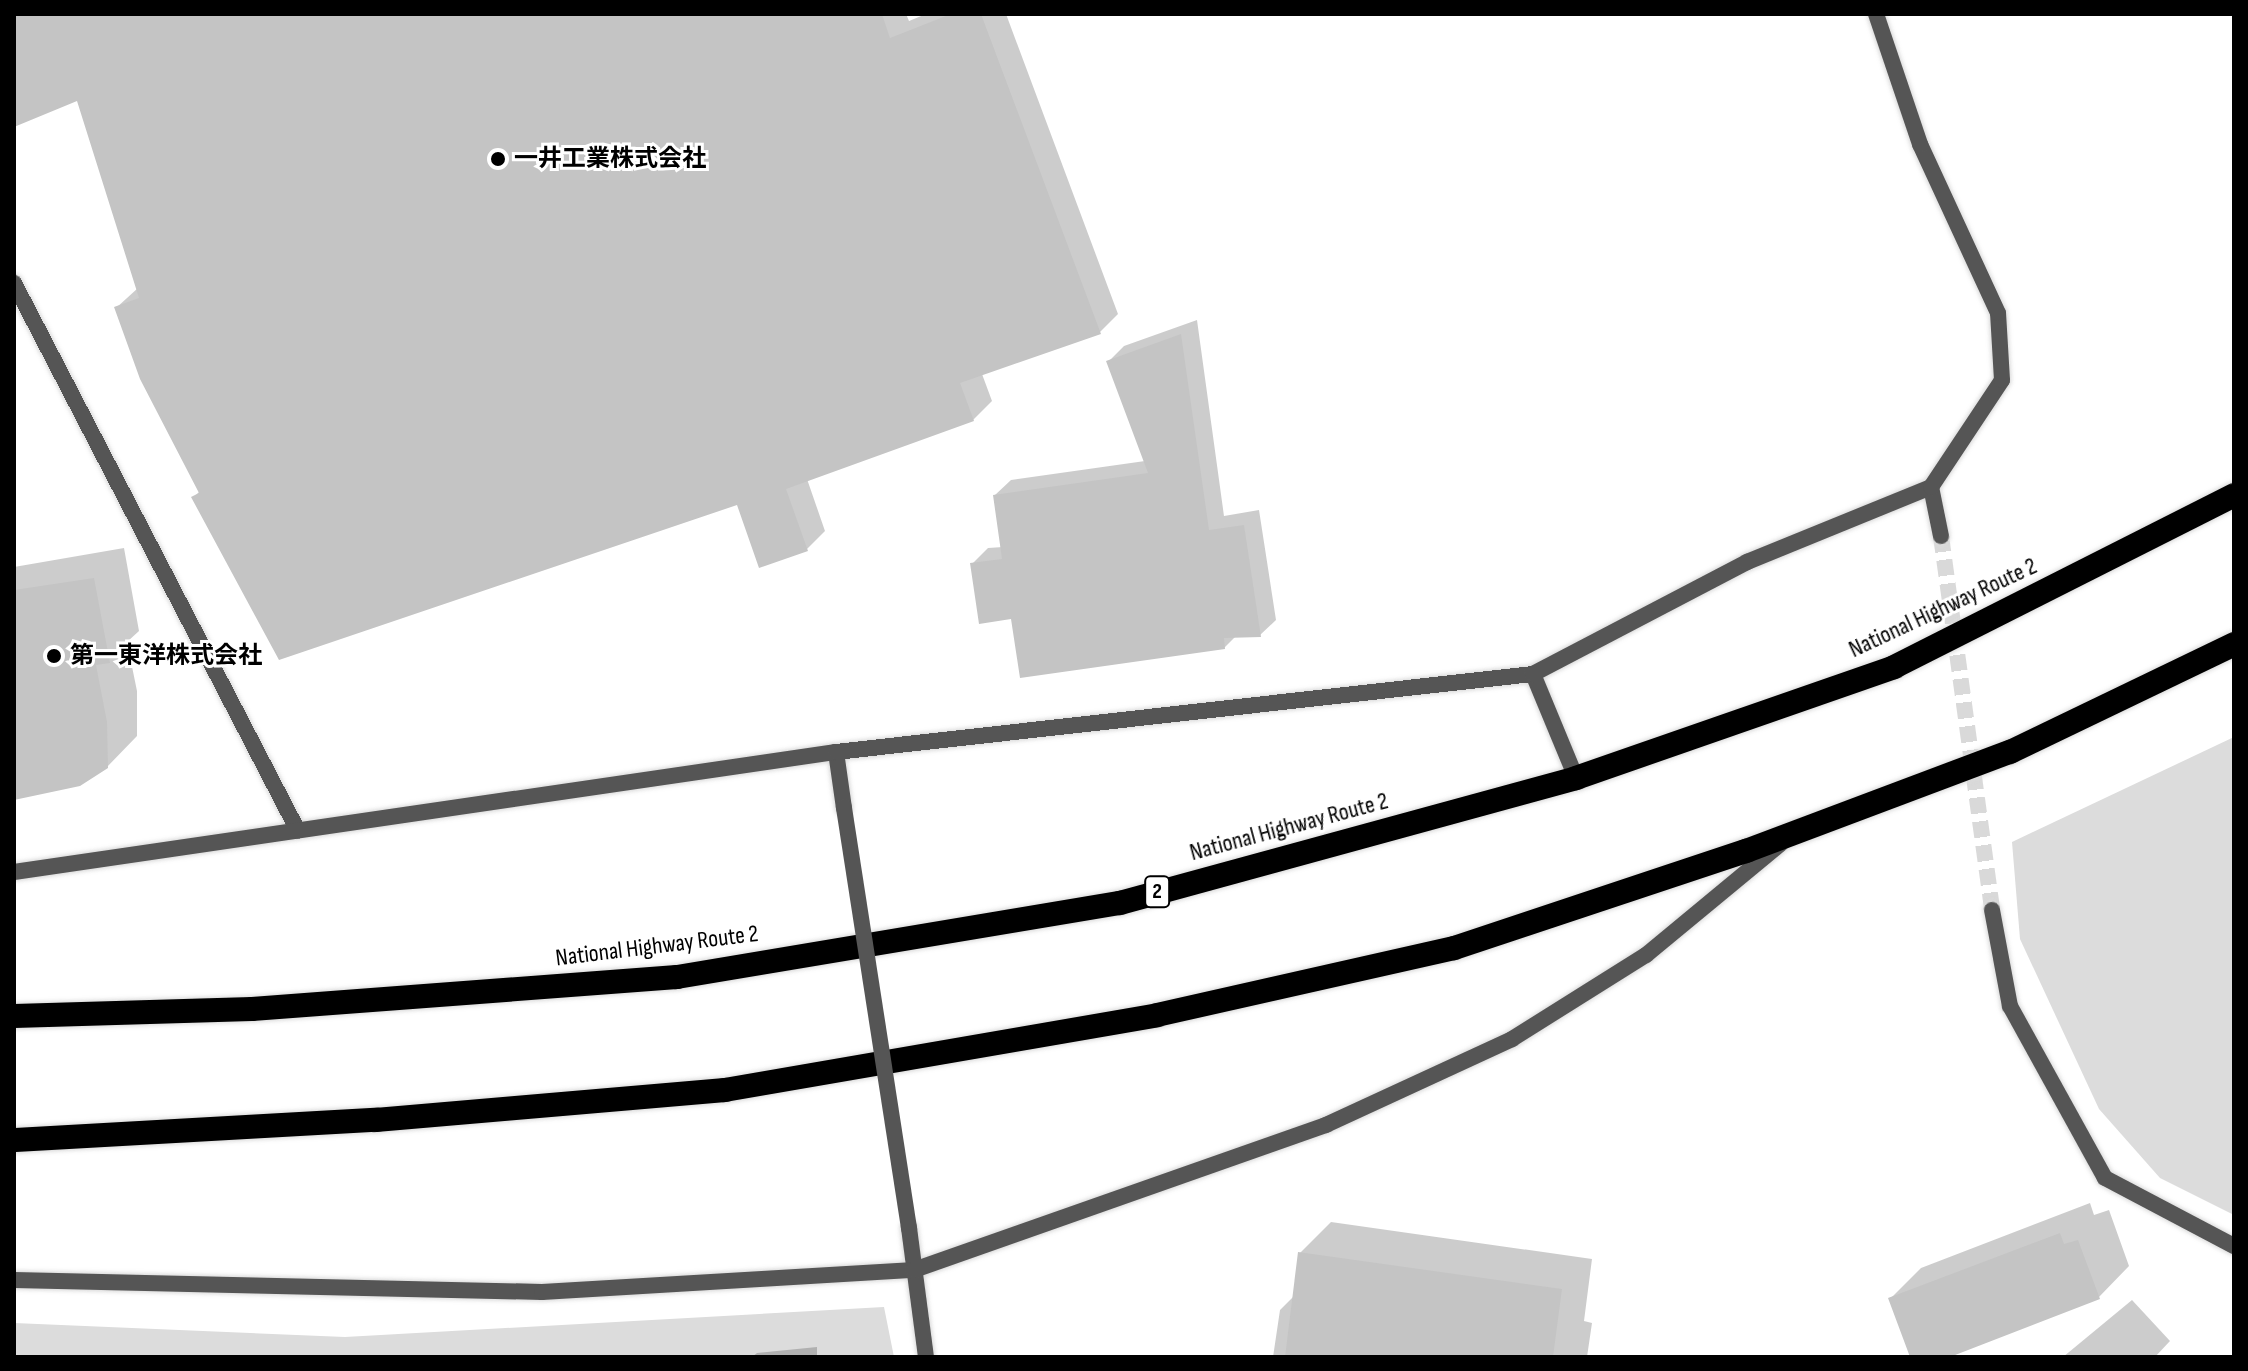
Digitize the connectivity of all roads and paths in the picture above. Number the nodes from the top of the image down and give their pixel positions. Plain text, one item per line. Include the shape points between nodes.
1 (1876, 14) edge
2 (14, 283) edge
3 (1931, 487) junction
4 (2234, 495) edge
5 (1941, 536) tunnel mouth
6 (2234, 644) edge
7 (1533, 674) junction
8 (836, 752) junction
9 (1576, 778) junction
10 (298, 831) junction
11 (1794, 833) junction
12 (14, 872) edge
13 (1992, 910) tunnel mouth
14 (14, 1016) edge
15 (14, 1140) edge
16 (2234, 1246) edge
17 (914, 1270) junction
18 (14, 1280) edge
19 (926, 1357) edge

1 - 3 street via 1920,144 1998,313 2002,380
2 - 10 street
3 - 5 street
3 - 7 street via 1747,562
4 - 9 highway, National Highway Route 2 / 2 via 1894,667
6 - 11 highway via 2010,752
7 - 8 street
7 - 9 street
8 - 10 street
8 - 17 street, bridge
9 - 14 highway, National Highway Route 2 / 2 via 1120,903 677,977 252,1009
10 - 12 street
11 - 15 highway via 1454,948 1157,1015 725,1090 376,1120
11 - 17 street via 1646,955 1512,1039 1326,1125
13 - 16 street via 2010,1006 2105,1178
17 - 18 street via 542,1292
17 - 19 street

